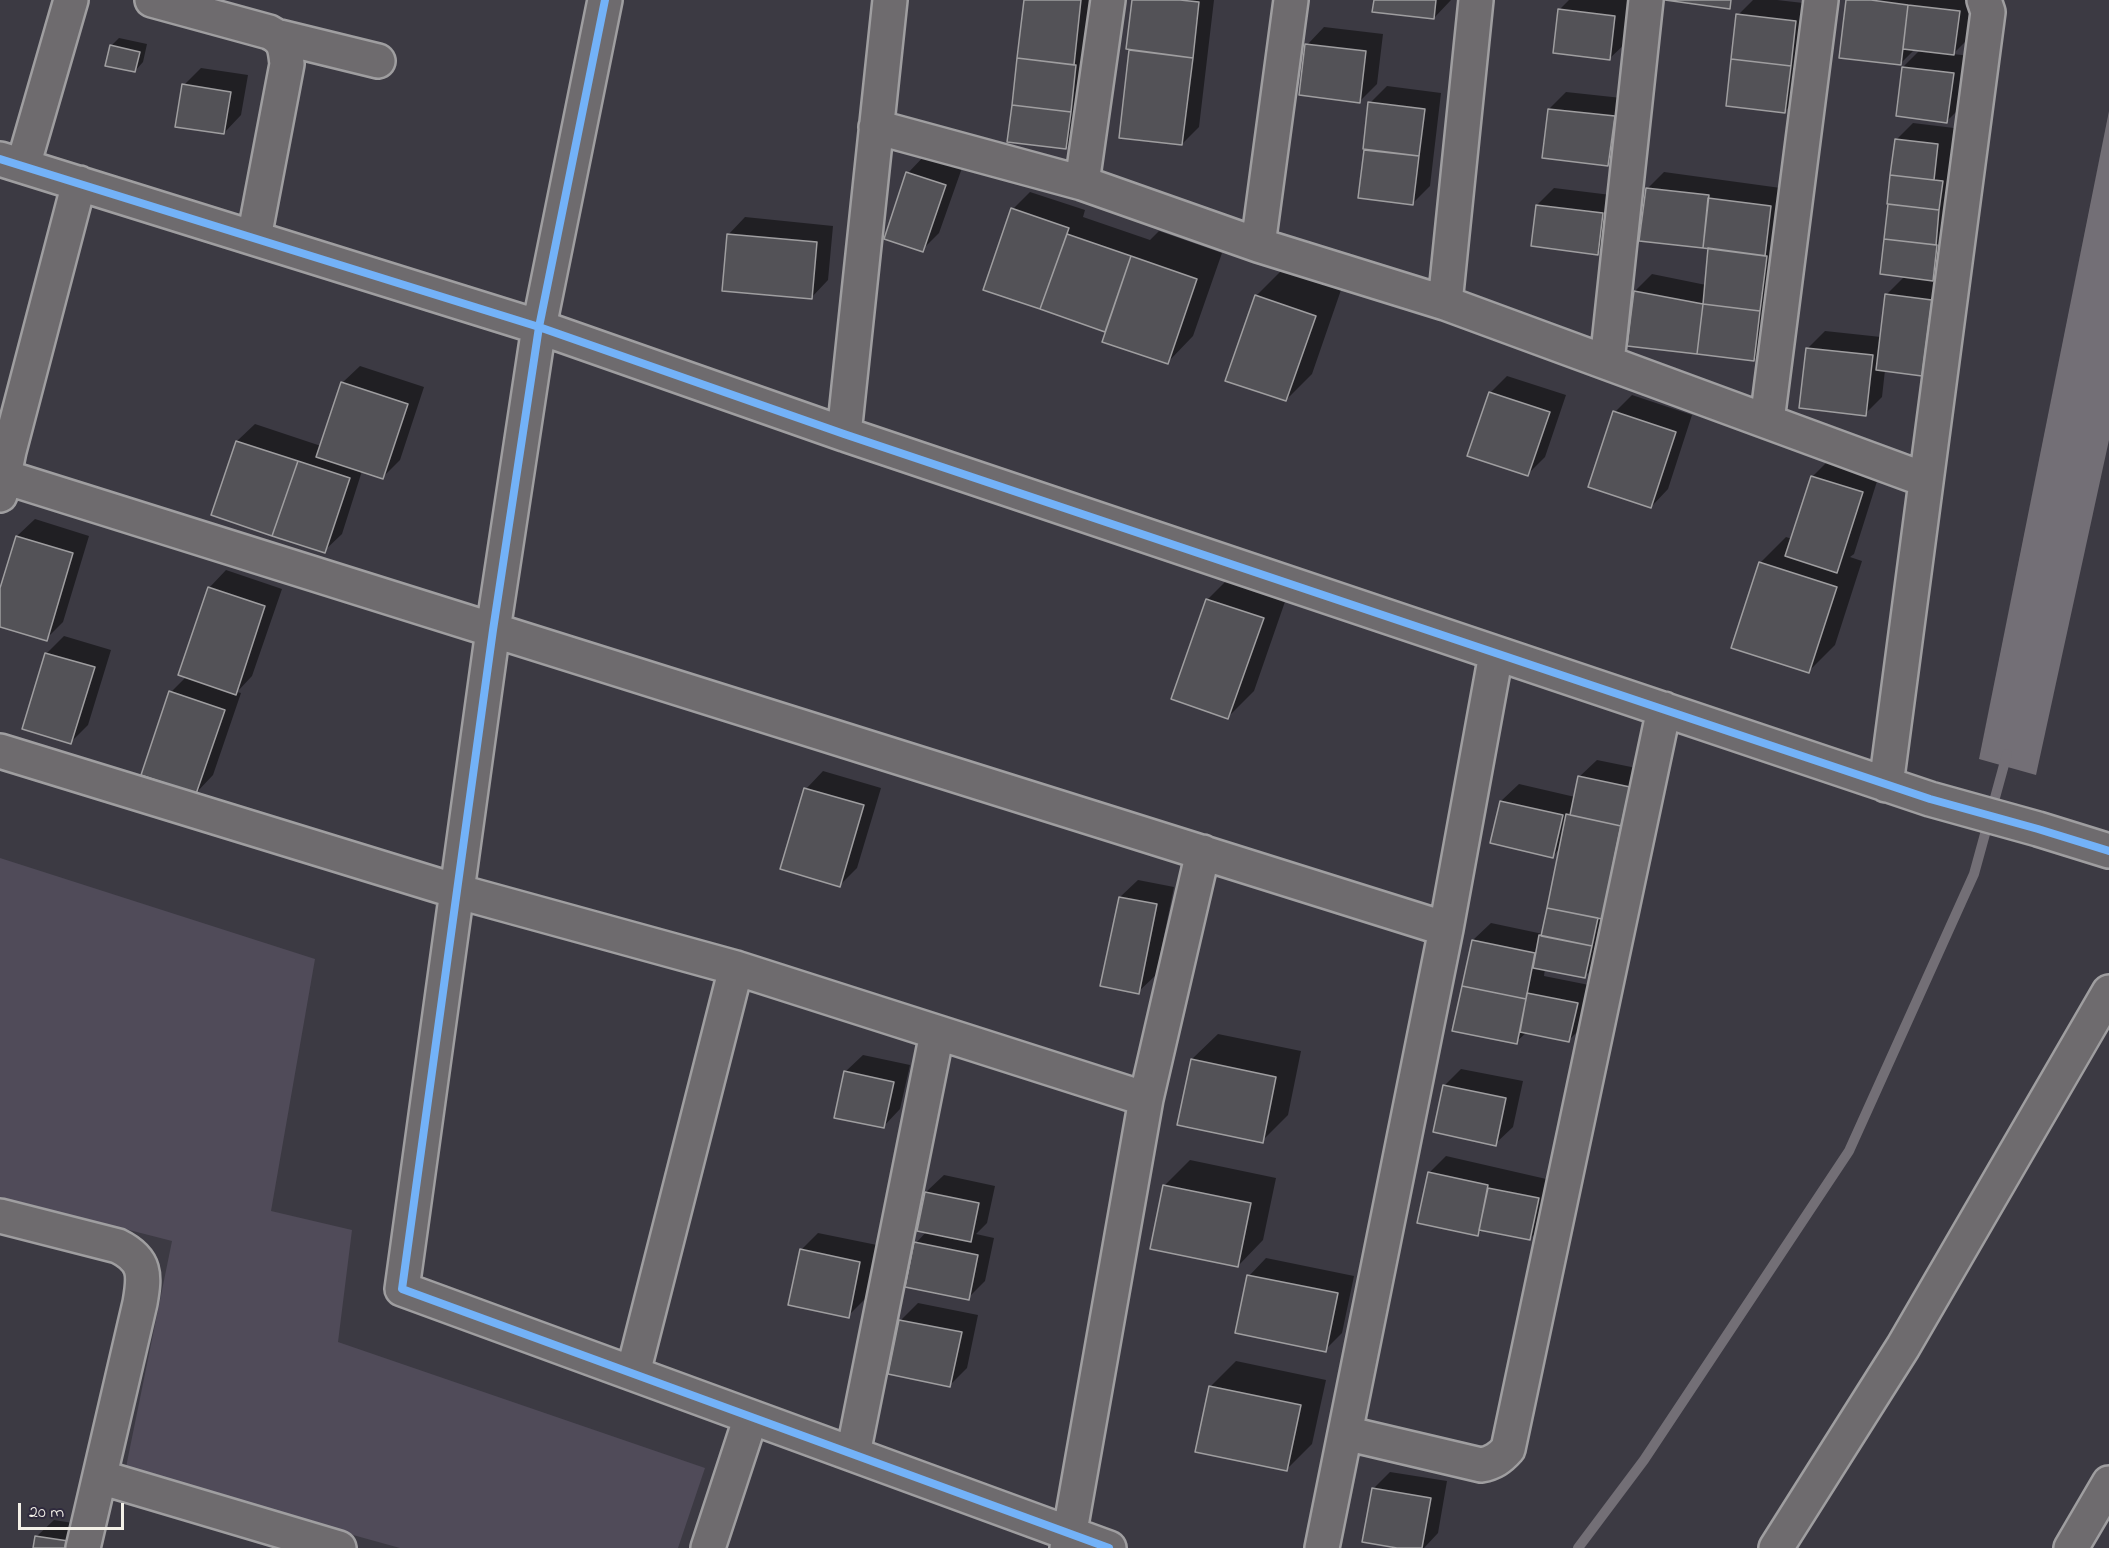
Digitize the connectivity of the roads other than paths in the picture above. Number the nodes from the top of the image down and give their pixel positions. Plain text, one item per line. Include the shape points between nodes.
1 (70, 0) edge
2 (152, 0) edge
3 (605, 0) edge
4 (890, 0) edge
5 (1108, 0) edge
6 (1291, 0) edge
7 (1476, 0) edge
8 (1646, 0) edge
9 (1821, 0) edge
10 (1984, 0) edge
11 (280, 37) junction
12 (378, 61) dead end
13 (876, 127) junction
14 (12, 162) edge
15 (79, 183) junction
16 (1082, 183) junction
17 (254, 238) junction
18 (1258, 245) junction
19 (1445, 303) junction
20 (539, 327) junction
21 (1607, 362) junction
22 (1767, 421) junction
23 (844, 434) junction
24 (1926, 480) junction
25 (3, 486) edge
26 (493, 630) junction
27 (1496, 654) junction
28 (1664, 710) junction
29 (0, 751) edge
30 (1886, 785) junction
31 (2109, 851) edge
32 (1203, 852) junction
33 (456, 891) junction
34 (1446, 928) junction
35 (735, 968) junction
36 (2109, 992) edge
37 (937, 1033) junction
38 (1146, 1099) junction
39 (2, 1226) edge
40 (633, 1373) junction
41 (752, 1417) junction
42 (1345, 1432) junction
43 (853, 1454) junction
44 (100, 1477) junction
45 (2109, 1483) edge
46 (1068, 1541) edge
47 (83, 1548) edge
48 (339, 1548) edge
49 (708, 1548) edge
50 (1109, 1548) edge
51 (1322, 1548) edge
52 (1776, 1548) edge
53 (2071, 1548) edge

1 - 14 street
2 - 11 street
3 - 20 street
4 - 13 street
5 - 16 street
6 - 18 street
7 - 19 street
8 - 21 street
9 - 22 street
10 - 24 street via 1988,12
11 - 12 street
11 - 17 street via 287,64
13 - 16 street
13 - 23 street
14 - 15 street
15 - 17 street
15 - 25 street
16 - 18 street
17 - 20 street
18 - 19 street
19 - 21 street
20 - 23 street
20 - 26 street
21 - 22 street
22 - 24 street
23 - 27 street
24 - 30 street
25 - 26 street
26 - 32 street
26 - 33 street
27 - 28 street
27 - 34 street
28 - 30 street
28 - 42 street via 1508,1449 1497,1460 1481,1465
29 - 33 street
30 - 31 street
32 - 34 street
32 - 38 street
33 - 35 street
33 - 40 street via 402,1289
34 - 42 street
35 - 37 street
35 - 40 street
36 - 52 street via 1903,1347
37 - 38 street
37 - 43 street
38 - 46 street
39 - 44 street via 118,1246 138,1259 143,1271 140,1303
40 - 41 street
41 - 43 street
41 - 49 street
42 - 51 street
43 - 46 street
44 - 47 street
44 - 48 street
45 - 53 street
46 - 50 street

